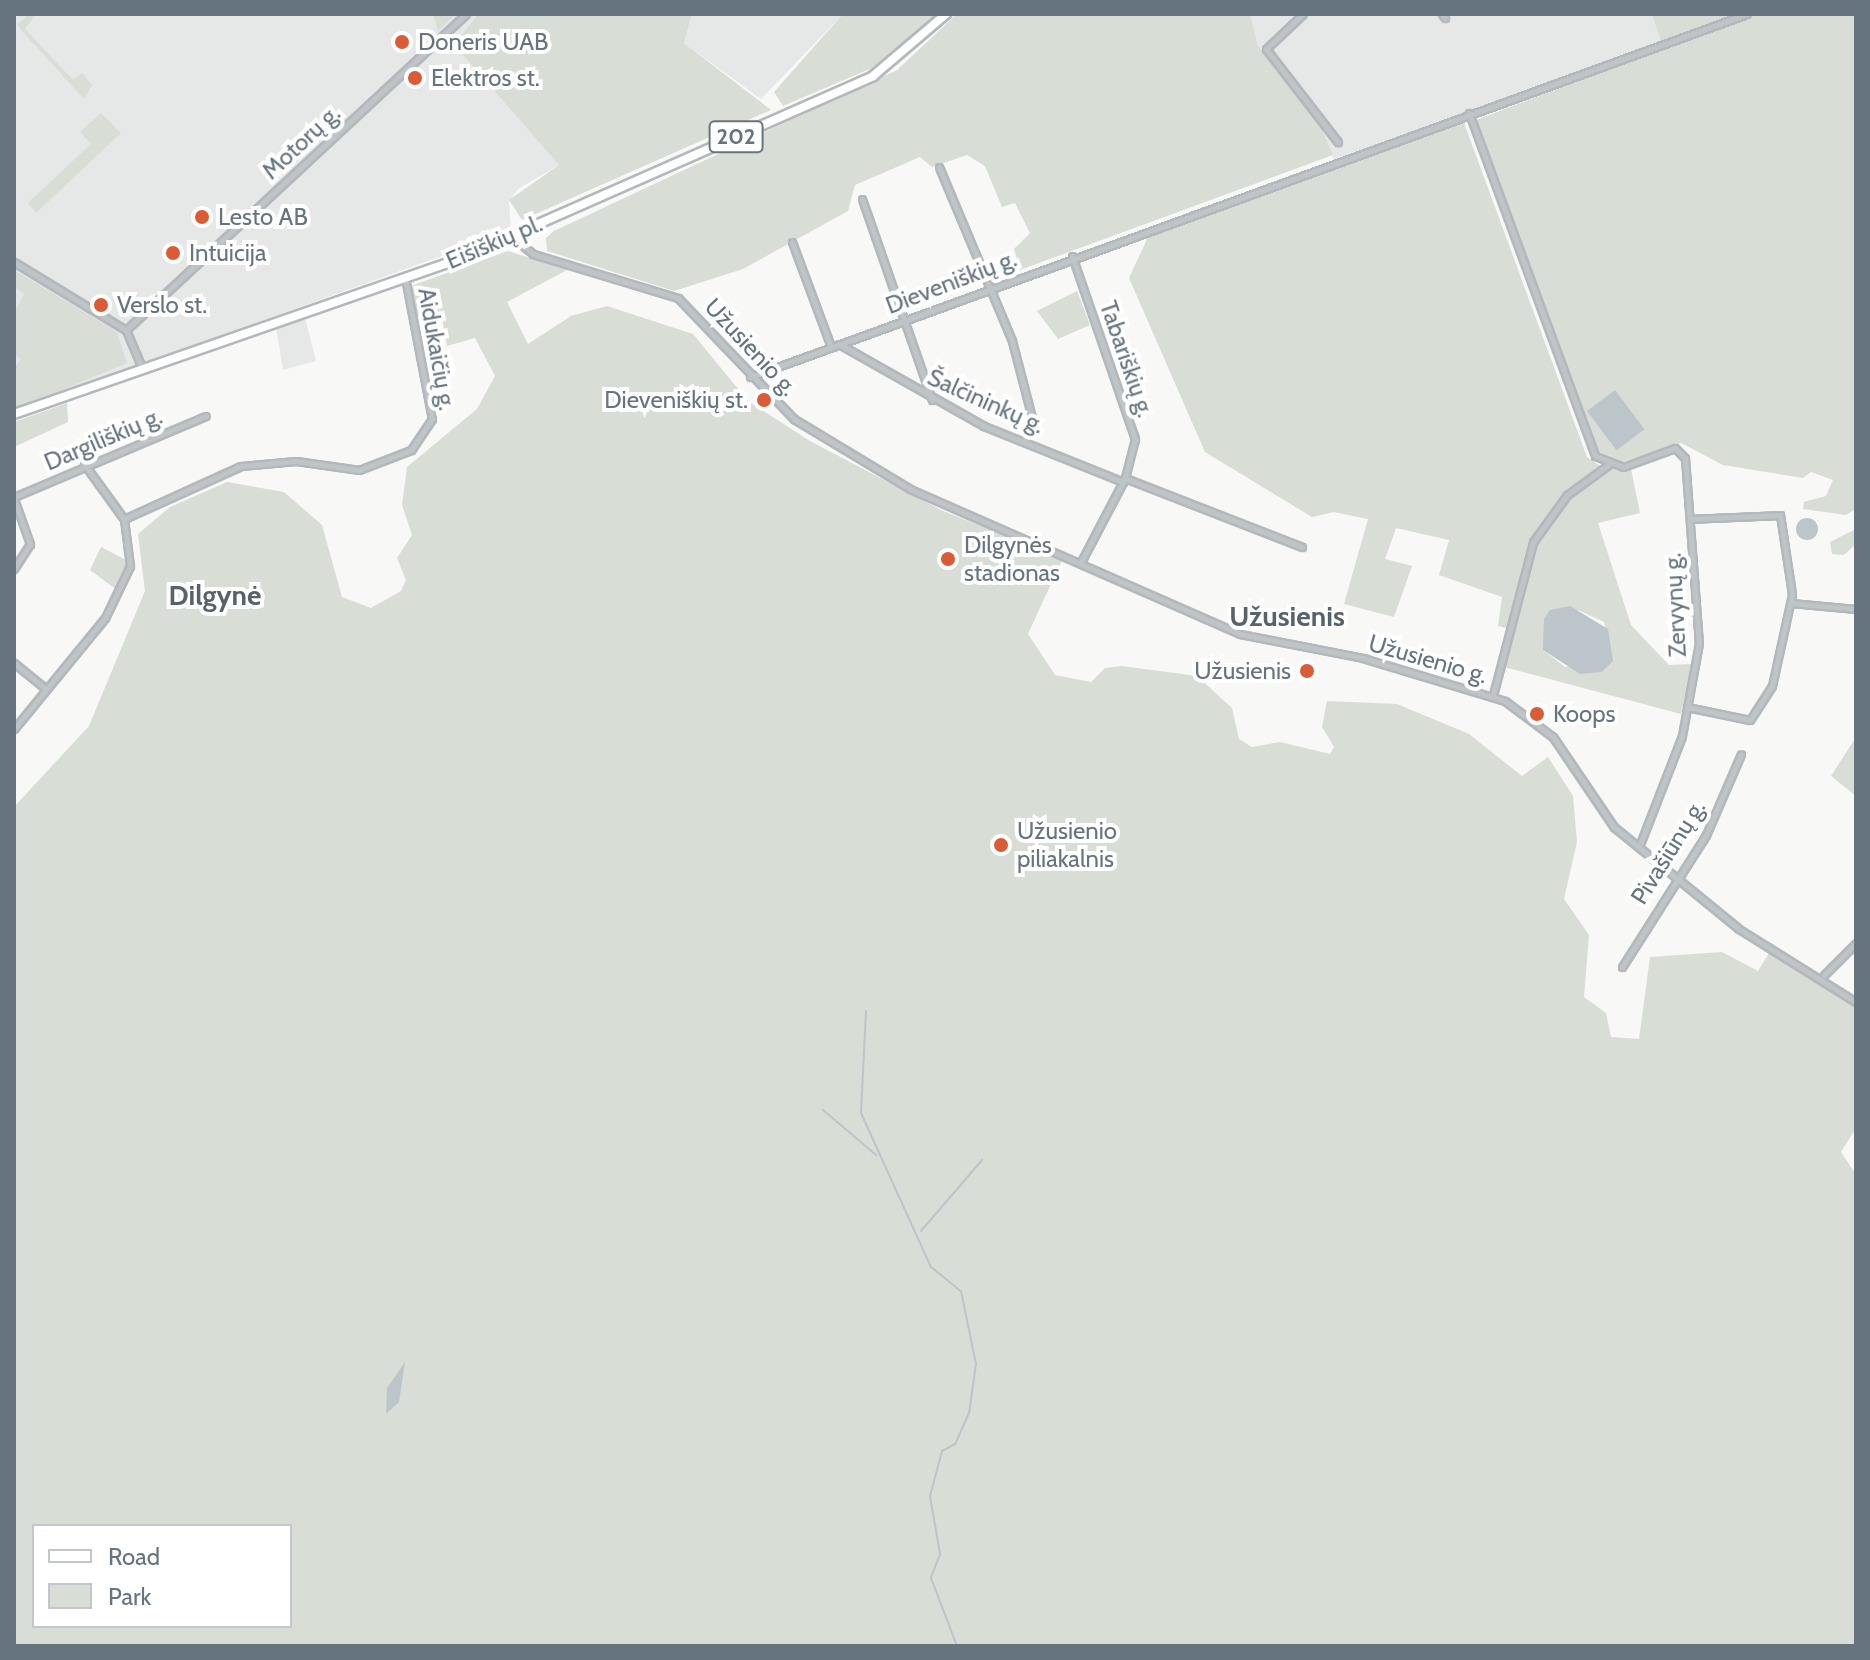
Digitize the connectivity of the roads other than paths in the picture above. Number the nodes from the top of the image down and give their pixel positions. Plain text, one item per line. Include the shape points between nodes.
1 (466, 14) edge
2 (946, 14) edge
3 (1303, 14) edge
4 (1747, 14) edge
5 (1469, 113) junction
6 (1338, 142) dead end
7 (939, 167) dead end
8 (862, 199) dead end
9 (511, 236) junction
10 (792, 242) dead end
11 (1072, 256) junction
12 (14, 262) edge
13 (405, 278) junction
14 (987, 288) junction
15 (905, 319) junction
16 (126, 330) junction
17 (839, 344) junction
18 (831, 347) junction
19 (141, 366) junction
20 (750, 377) junction
21 (932, 400) junction
22 (14, 414) edge
23 (206, 416) dead end
24 (1025, 441) junction
25 (84, 464) junction
26 (1608, 465) junction
27 (1124, 480) junction
28 (14, 498) edge
29 (124, 519) junction
30 (1690, 519) junction
31 (1302, 547) dead end
32 (1082, 560) junction
33 (14, 569) edge
34 (1791, 603) junction
35 (1856, 609) edge
36 (14, 663) edge
37 (46, 689) junction
38 (1493, 695) junction
39 (1687, 707) junction
40 (14, 729) edge
41 (1741, 754) dead end
42 (1639, 847) junction
43 (1676, 875) junction
44 (1856, 943) edge
45 (1622, 967) dead end
46 (1824, 975) junction
47 (1856, 1002) edge

1 - 16 street, Motorų g.
2 - 9 main road, Eišiškių pl. / 202 via 873,76
3 - 6 street via 1266,49
4 - 5 street, Dieveniškių g.
5 - 11 street, Dieveniškių g.
5 - 26 street via 1591,450
7 - 14 street
8 - 15 street
9 - 13 main road, Eišiškių pl. / 202
9 - 20 street, Užusienio g. via 533,254 669,293 705,319
10 - 18 street
11 - 14 street, Dieveniškių g.
11 - 27 street, Tabariškių g. via 1133,427
12 - 16 street
13 - 19 main road, Eišiškių pl. / 202
13 - 29 street, Aidukaičių g. via 432,419 411,450 359,470 296,461 241,466
14 - 15 street, Dieveniškių g.
14 - 24 street via 1012,341 1032,418
15 - 17 street, Dieveniškių g.
15 - 21 street
16 - 19 street
17 - 18 street, Dieveniškių g.
17 - 21 street, Šalčininkų g.
18 - 20 street, Dieveniškių g.
19 - 22 main road, Eišiškių pl. / 202
20 - 32 street, Užusienio g. via 806,429 882,475
21 - 24 street, Šalčininkų g.
23 - 25 street, Dargiliškių g.
24 - 27 street, Šalčininkų g.
25 - 28 street, Dargiliškių g.
25 - 29 street
26 - 30 street, Zervynų g. via 1679,449
26 - 38 street via 1567,495 1533,542
27 - 31 street, Šalčininkų g.
27 - 32 street, Tabariškių g.
28 - 33 street via 30,544
29 - 37 street via 131,547 124,584
30 - 34 street via 1780,515
30 - 39 street, Zervynų g. via 1699,643
32 - 38 street, Užusienio g. via 1240,634 1363,658
34 - 35 street
34 - 39 street via 1772,686 1744,723
36 - 37 street
37 - 40 street
38 - 42 street, Užusienio g. via 1548,731 1600,813
39 - 42 street, Zervynų g.
41 - 43 street, Pivašiūnų g. via 1710,828
42 - 43 street, Užusienio g.
43 - 45 street, Pivašiūnų g.
43 - 46 street, Užusienio g. via 1739,929
44 - 46 street
46 - 47 street, Užusienio g.

